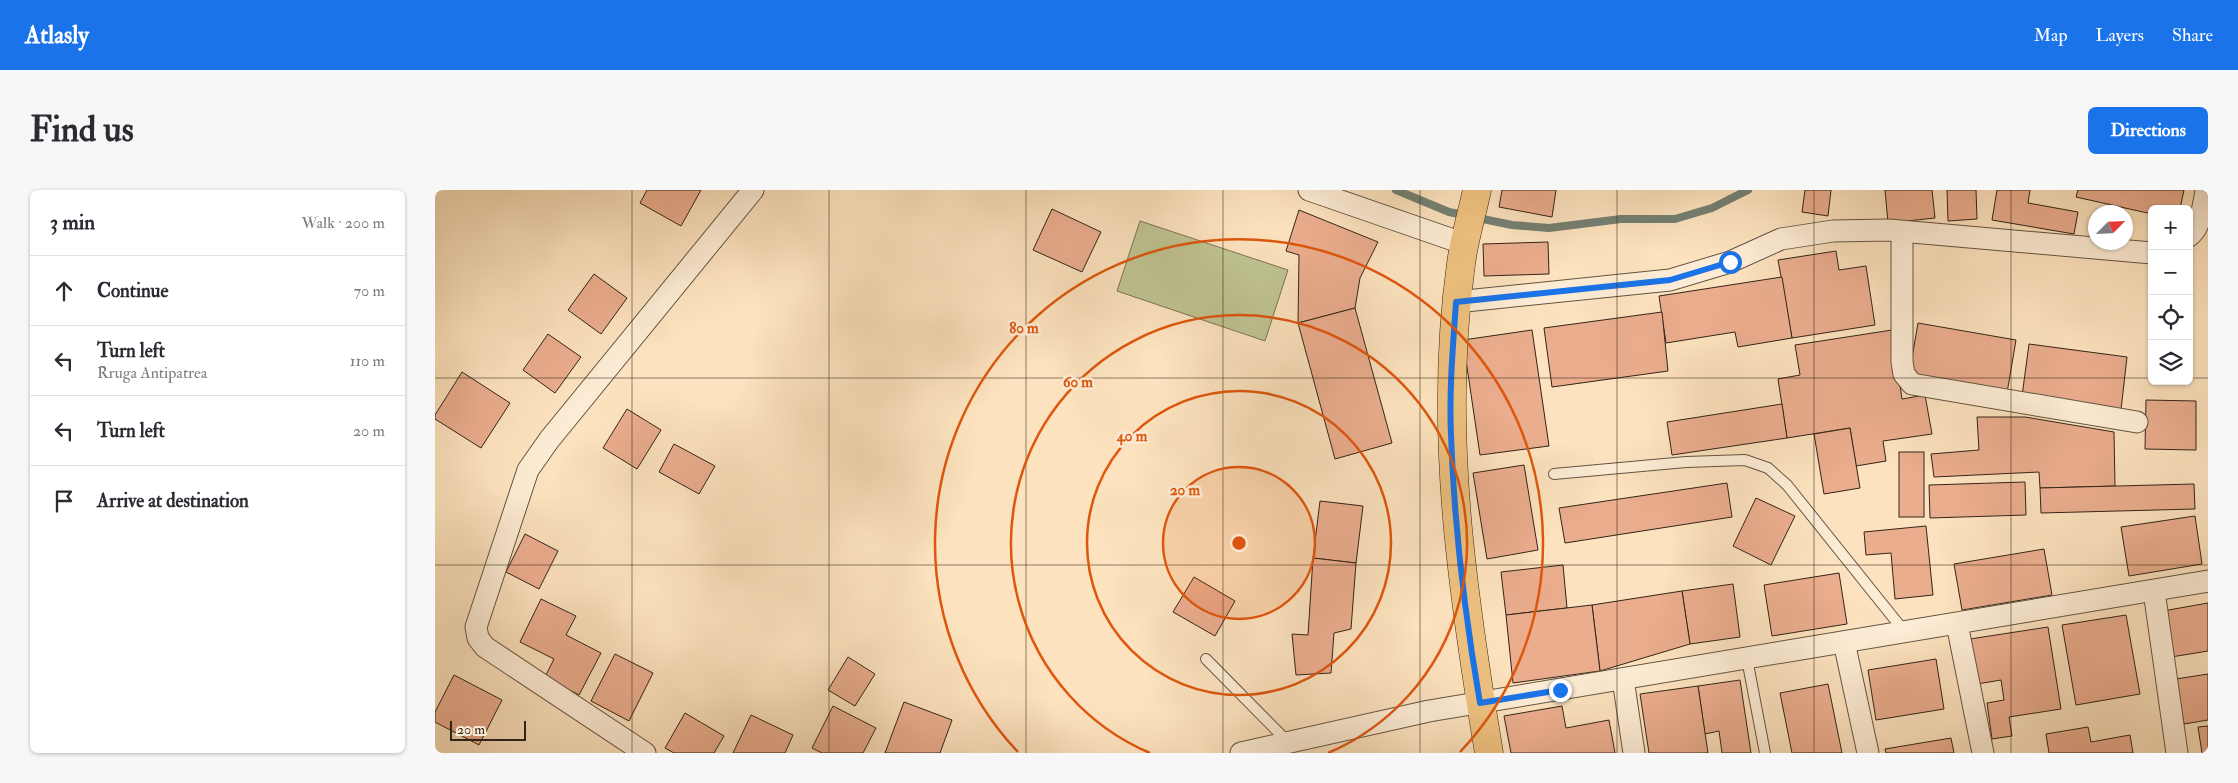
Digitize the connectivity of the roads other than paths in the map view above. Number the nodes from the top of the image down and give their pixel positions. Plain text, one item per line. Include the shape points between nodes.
1 (753, 190) edge
2 (1309, 190) edge
3 (2206, 190) edge
4 (1477, 194) edge
5 (1902, 232) junction
6 (2193, 233) edge
7 (1467, 236) junction
8 (2148, 253) edge
9 (1456, 302) junction
10 (2137, 422) dead end
11 (1554, 474) dead end
12 (2208, 581) edge
13 (2154, 591) junction
14 (1957, 624) junction
15 (1905, 632) junction
16 (1844, 642) junction
17 (1747, 658) junction
18 (1206, 660) dead end
19 (1623, 679) junction
20 (1480, 703) junction
21 (1289, 743) junction
22 (645, 753) edge
23 (1241, 753) edge
24 (1489, 753) edge
25 (1634, 753) edge
26 (1765, 753) edge
27 (1868, 753) edge
28 (1983, 753) edge
29 (2177, 753) edge

1 - 22 street via 528,470 476,627 478,638 485,647
2 - 7 street
3 - 6 street via 2204,207
4 - 7 main road
5 - 8 street
5 - 9 street via 1833,231 1781,240 1730,262 1670,280
5 - 10 street via 1902,362 1903,374 1912,384
7 - 9 main road
9 - 20 main road via 1451,435 1456,510
11 - 15 lane via 1745,460 1768,468 1787,485
12 - 13 street
13 - 14 street
13 - 29 street
14 - 15 street
14 - 28 street
15 - 16 street
16 - 17 street
16 - 27 street
17 - 19 street
17 - 26 lane
18 - 21 lane
19 - 20 street
19 - 25 street
20 - 21 street via 1429,711
20 - 24 main road
21 - 23 street

